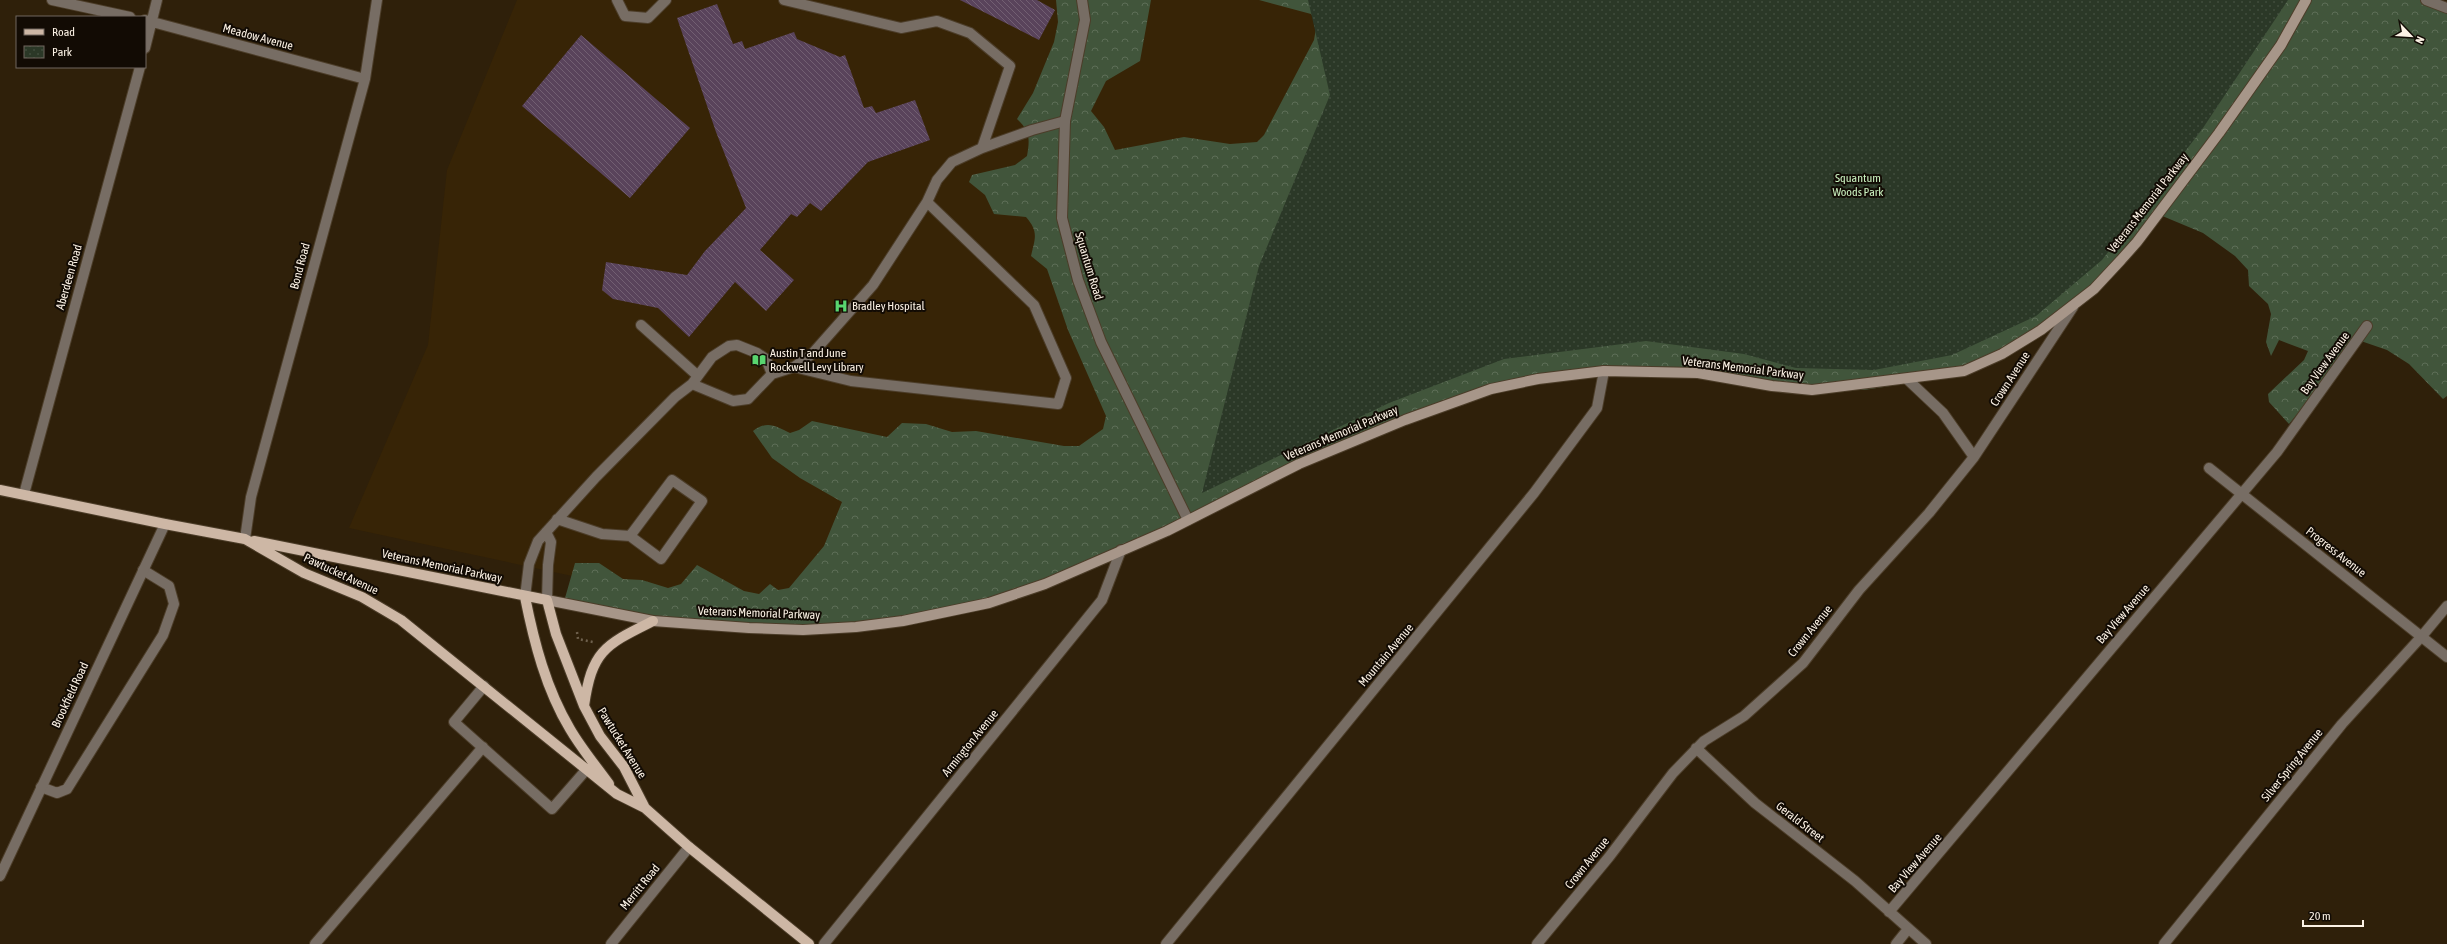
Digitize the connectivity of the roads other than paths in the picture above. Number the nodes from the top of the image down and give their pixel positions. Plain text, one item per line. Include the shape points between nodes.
1 (52, 0) edge
2 (157, 0) edge
3 (377, 0) edge
4 (617, 0) edge
5 (666, 0) edge
6 (784, 0) edge
7 (1082, 0) edge
8 (2306, 0) edge
9 (2426, 0) edge
10 (2447, 8) edge
11 (125, 16) edge
12 (149, 21) edge
13 (146, 41) edge
14 (140, 68) edge
15 (365, 79) junction
16 (1065, 121) junction
17 (982, 148) junction
18 (927, 202) junction
19 (2073, 307) junction
20 (641, 325) dead end
21 (2368, 326) dead end
22 (794, 367) junction
23 (1604, 371) junction
24 (772, 374) junction
25 (698, 376) junction
26 (1907, 379) junction
27 (692, 384) junction
28 (1974, 458) junction
29 (2209, 468) dead end
30 (0, 490) edge
31 (24, 494) junction
32 (2242, 495) junction
33 (557, 520) junction
34 (1188, 520) junction
35 (165, 524) junction
36 (546, 532) junction
37 (630, 536) junction
38 (245, 539) junction
39 (1121, 550) junction
40 (143, 570) junction
41 (525, 597) junction
42 (547, 600) junction
43 (2447, 606) edge
44 (653, 621) junction
45 (2422, 636) junction
46 (2447, 657) edge
47 (484, 686) junction
48 (584, 706) junction
49 (482, 747) junction
50 (1696, 748) junction
51 (586, 770) junction
52 (41, 787) junction
53 (617, 794) junction
54 (645, 808) junction
55 (689, 847) junction
56 (0, 876) edge
57 (1889, 912) junction
58 (1908, 930) junction
59 (315, 944) edge
60 (611, 944) edge
61 (809, 944) edge
62 (824, 944) edge
63 (1166, 944) edge
64 (1537, 944) edge
65 (1896, 944) edge
66 (1926, 944) edge
67 (2164, 944) edge

1 - 11 street
2 - 12 street
3 - 15 street, Bond Road
4 - 5 street via 625,16 648,18
6 - 17 street via 901,28 936,21 970,33 1010,66
7 - 16 street, Squantum Road via 1085,20
8 - 19 main road, Veterans Memorial Parkway via 2281,45 2137,242 2094,289
9 - 10 street
12 - 13 street
12 - 15 street, Meadow Avenue
14 - 31 street, Aberdeen Road
15 - 38 street, Bond Road via 251,497
16 - 17 street
16 - 34 street, Squantum Road via 1062,218 1078,280 1101,342
17 - 18 street via 952,162 937,180
18 - 22 street via 873,285 812,354
18 - 22 street via 1034,305 1066,378 1058,404 851,381
19 - 26 main road, Veterans Memorial Parkway via 2002,354 1964,371
19 - 28 street, Crown Avenue
20 - 25 street
21 - 32 street, Bay View Avenue via 2277,452
22 - 24 street
23 - 26 main road, Veterans Memorial Parkway via 1698,373 1812,390
23 - 34 main road, Veterans Memorial Parkway via 1538,379 1491,389 1405,420 1300,464
23 - 63 street, Mountain Avenue via 1597,408 1534,493
24 - 25 street via 766,359 737,345 729,346 712,357
24 - 27 street via 748,399 733,401
25 - 27 street
26 - 28 street via 1943,413
27 - 33 street via 675,397
28 - 50 street, Crown Avenue via 1929,513 1859,590 1803,663 1744,716
29 - 32 street, Progress Avenue
30 - 31 main road, Pawtucket Avenue
31 - 35 main road, Pawtucket Avenue
32 - 45 street, Progress Avenue
32 - 57 street, Bay View Avenue
33 - 36 street
33 - 37 street via 602,534
34 - 39 main road, Veterans Memorial Parkway
35 - 38 main road, Pawtucket Avenue
35 - 40 street, Brookfield Road
36 - 41 street via 538,540 529,564
36 - 42 street via 551,542
37 - 37 street via 672,480 702,501 661,559
38 - 41 main road, Veterans Memorial Parkway
38 - 47 main road, Pawtucket Avenue via 304,572 362,597 402,620
39 - 44 main road, Veterans Memorial Parkway via 1045,584 990,603 903,621 803,630
39 - 62 street, Armington Avenue via 1102,600
40 - 52 street, Brookfield Road
40 - 52 street via 169,586 174,604 163,635 67,790 57,793
41 - 42 main road, Veterans Memorial Parkway
41 - 53 main road, Pawtucket Avenue via 542,665 570,730
42 - 44 main road, Veterans Memorial Parkway
42 - 48 main road, Pawtucket Avenue via 556,634
43 - 45 street, Silver Spring Avenue
44 - 48 main road via 618,638 600,653 589,674
45 - 46 street, Progress Avenue
45 - 67 street, Silver Spring Avenue via 2342,724
47 - 49 street via 454,722
47 - 51 main road, Pawtucket Avenue
48 - 54 main road, Pawtucket Avenue via 600,736 624,767
49 - 51 street via 552,809
49 - 59 street
50 - 57 street, Gerald Street via 1755,803
50 - 64 street, Crown Avenue via 1673,773 1609,857
51 - 53 main road, Pawtucket Avenue
52 - 56 street, Brookfield Road
53 - 54 main road, Pawtucket Avenue
54 - 55 main road, Pawtucket Avenue
55 - 60 street, Merritt Road
55 - 61 main road, Pawtucket Avenue
57 - 58 street, Gerald Street
58 - 65 street
58 - 66 street

